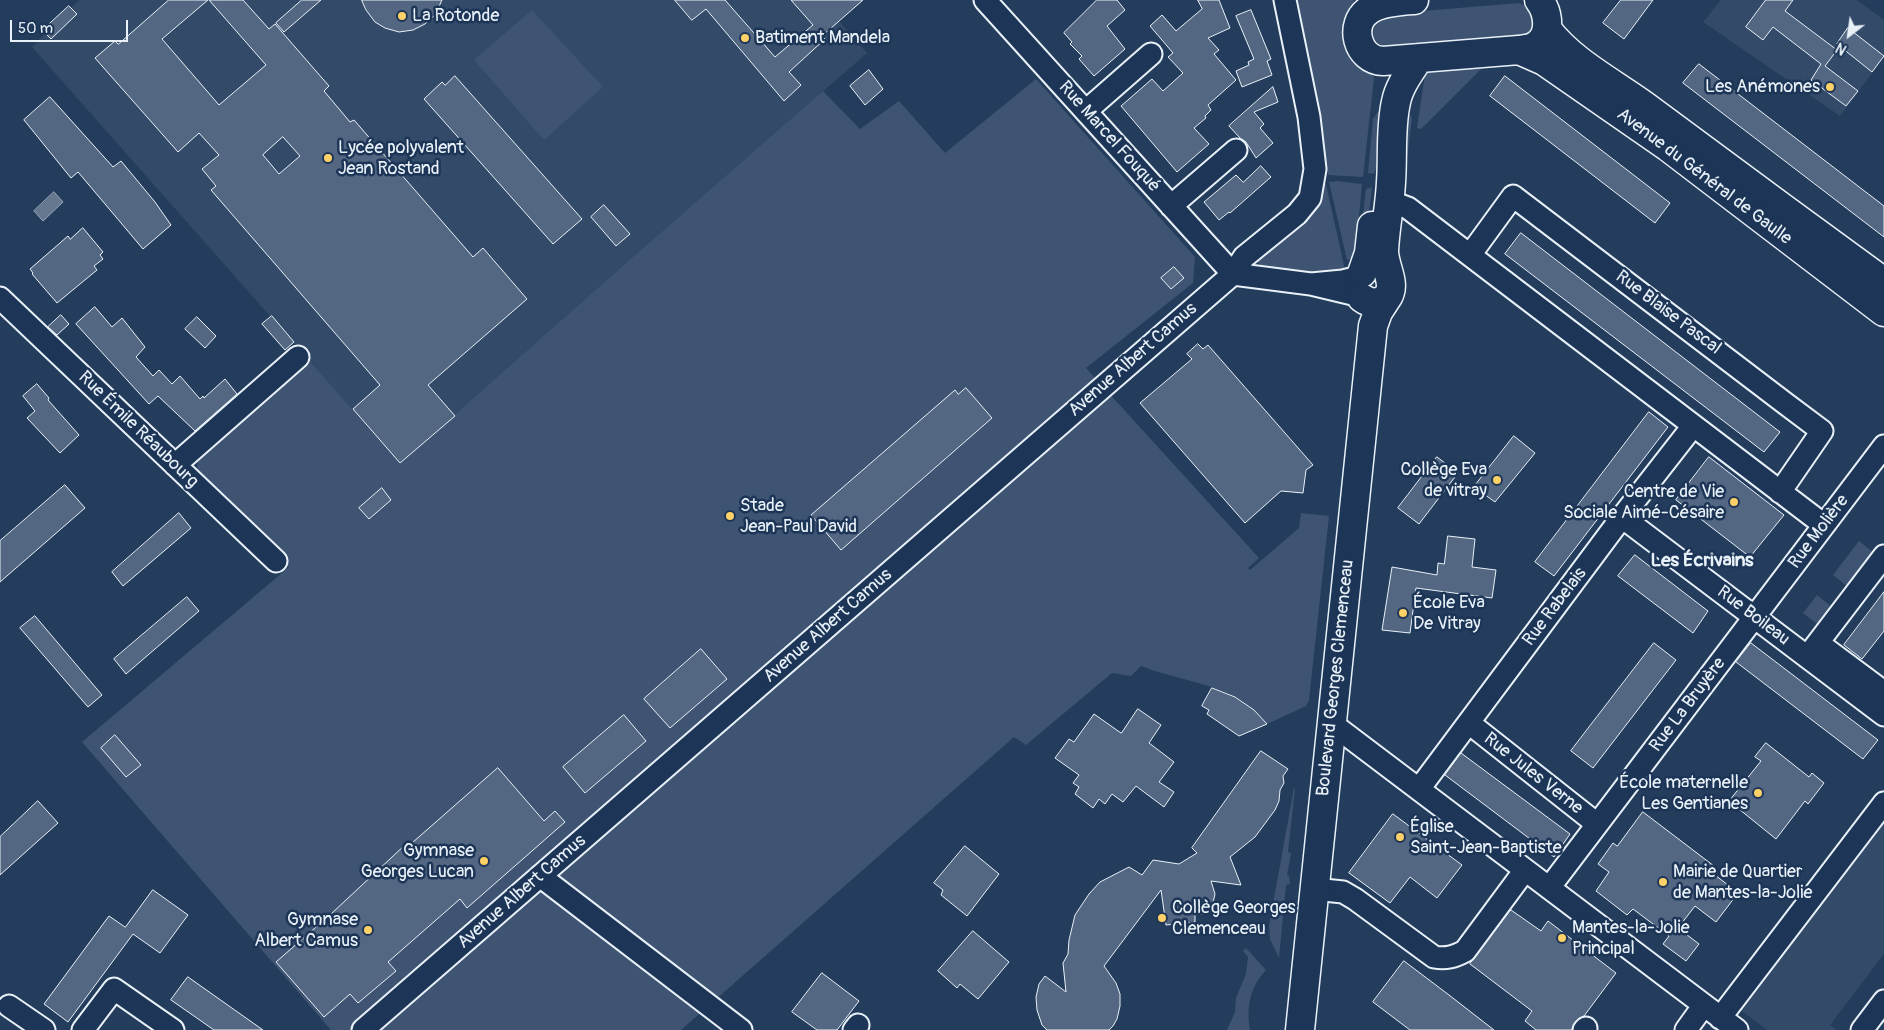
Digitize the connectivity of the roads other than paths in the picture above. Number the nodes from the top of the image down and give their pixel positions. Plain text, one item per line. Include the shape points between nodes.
1 (985, 0) edge
2 (1285, 0) edge
3 (1412, 0) edge
4 (1365, 6) edge
5 (1548, 11) edge
6 (1519, 50) junction
7 (1151, 54) dead end
8 (1419, 58) junction
9 (1373, 60) junction
10 (1396, 103) junction
11 (1086, 111) junction
12 (1392, 140) junction
13 (1236, 150) dead end
14 (1389, 201) junction
15 (1171, 206) junction
16 (1470, 255) junction
17 (1233, 274) junction
18 (1884, 282) edge
19 (1361, 286) junction
20 (1389, 286) junction
21 (0, 298) edge
22 (1884, 312) edge
23 (1373, 326) junction
24 (298, 357) dead end
25 (1694, 426) junction
26 (1884, 446) edge
27 (175, 465) junction
28 (1780, 492) junction
29 (1622, 517) junction
30 (1824, 526) junction
31 (1884, 556) edge
32 (276, 561) dead end
33 (1754, 617) junction
34 (1812, 650) junction
35 (1884, 692) edge
36 (1884, 715) edge
37 (1469, 723) junction
38 (1331, 724) junction
39 (1419, 789) junction
40 (1884, 803) edge
41 (1597, 824) junction
42 (1525, 870) junction
43 (540, 876) junction
44 (1549, 888) junction
45 (1314, 889) junction
46 (1884, 1001) edge
47 (9, 1006) dead end
48 (1720, 1018) edge
49 (44, 1030) edge
50 (83, 1030) edge
51 (173, 1030) edge
52 (363, 1030) edge
53 (741, 1030) edge
54 (1300, 1030) edge
55 (1686, 1030) edge
56 (1862, 1030) edge

1 - 11 street, Rue Marcel Fouqué
2 - 17 street, Avenue Albert Camus via 1312,143 1315,169 1310,198 1297,214 1244,258
3 - 4 main road
4 - 9 main road via 1358,37 1362,48
5 - 6 main road via 1542,40 1537,45
5 - 18 main road, Avenue du Général de Gaulle via 1560,46
6 - 8 main road
6 - 22 main road, Avenue du Général de Gaulle via 1544,61 1668,147
7 - 11 street
8 - 9 main road
8 - 10 main road via 1404,81
9 - 10 main road via 1389,82
10 - 12 main road
11 - 15 street, Rue Marcel Fouqué
12 - 14 main road
12 - 19 main road via 1377,178 1370,247
13 - 15 street
14 - 16 street via 1408,208
14 - 20 main road via 1384,258
15 - 17 street, Rue Marcel Fouqué
16 - 25 street
16 - 28 street, Rue Blaise Pascal via 1513,196 1822,431
17 - 19 street via 1312,284 1344,281
17 - 43 street, Avenue Albert Camus
19 - 20 main road via 1374,268 1383,271
19 - 23 main road, Boulevard Georges Clemenceau
20 - 23 main road, Boulevard Georges Clemenceau
21 - 27 street, Rue Émile Réaubourg
23 - 38 main road, Boulevard Georges Clemenceau
24 - 27 street
25 - 28 street
25 - 29 street, Rue Rabelais
26 - 30 street, Rue Molière
27 - 32 street, Rue Émile Réaubourg
28 - 30 street
29 - 33 street, Rue Boileau
29 - 37 street, Rue Rabelais
30 - 33 street, Rue Molière
31 - 34 street
33 - 34 street, Rue Boileau
33 - 41 street, Rue La Bruyère
34 - 35 street
34 - 36 street, Rue Boileau
37 - 39 street, Rue Rabelais
37 - 41 street, Rue Jules Verne
38 - 39 street
38 - 45 main road, Boulevard Georges Clemenceau
39 - 42 street
40 - 48 street
41 - 44 street, Rue La Bruyère
42 - 44 street
42 - 45 street via 1465,951 1442,959 1434,957 1343,892
43 - 52 street, Avenue Albert Camus
43 - 53 street
44 - 48 street
45 - 54 main road, Boulevard Georges Clemenceau
46 - 56 street
47 - 49 street
48 - 55 street
50 - 51 street via 114,989

